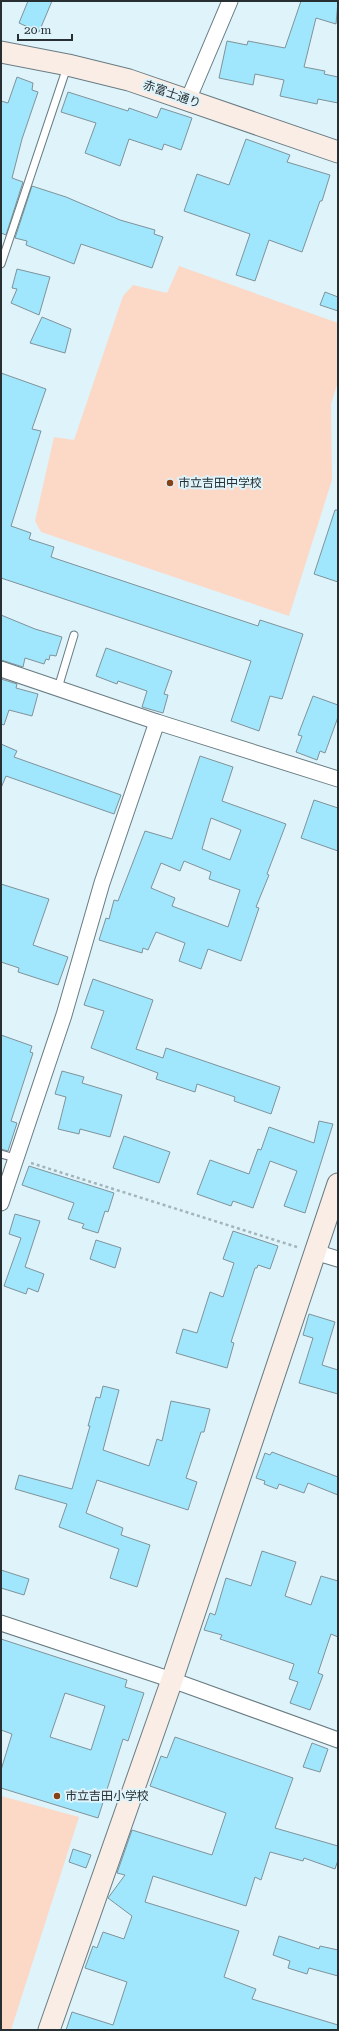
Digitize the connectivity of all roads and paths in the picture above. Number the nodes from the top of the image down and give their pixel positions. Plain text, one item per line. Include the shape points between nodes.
1 (230, 1) edge
2 (1, 52) edge
3 (68, 65) junction
4 (188, 100) junction
5 (338, 152) edge
6 (1, 264) edge
7 (74, 635) dead end
8 (1, 669) edge
9 (58, 688) junction
10 (157, 722) junction
11 (338, 779) edge
12 (1, 1154) edge
13 (15, 1158) junction
14 (338, 1184) edge
15 (1, 1203) edge
16 (315, 1252) junction
17 (338, 1259) edge
18 (1, 1623) edge
19 (172, 1680) junction
20 (338, 1740) edge
21 (49, 2030) edge

1 - 4 street
2 - 3 street, 赤富士通り
3 - 4 street, 赤富士通り via 129,80
3 - 6 lane
4 - 5 street, 赤富士通り
7 - 9 lane
8 - 9 street
9 - 10 street
10 - 11 street
10 - 13 street via 102,883 64,1015
12 - 13 lane
13 - 15 street
13 - 16 path
14 - 16 street
16 - 17 street
16 - 19 street
18 - 19 street
19 - 20 street
19 - 21 street

